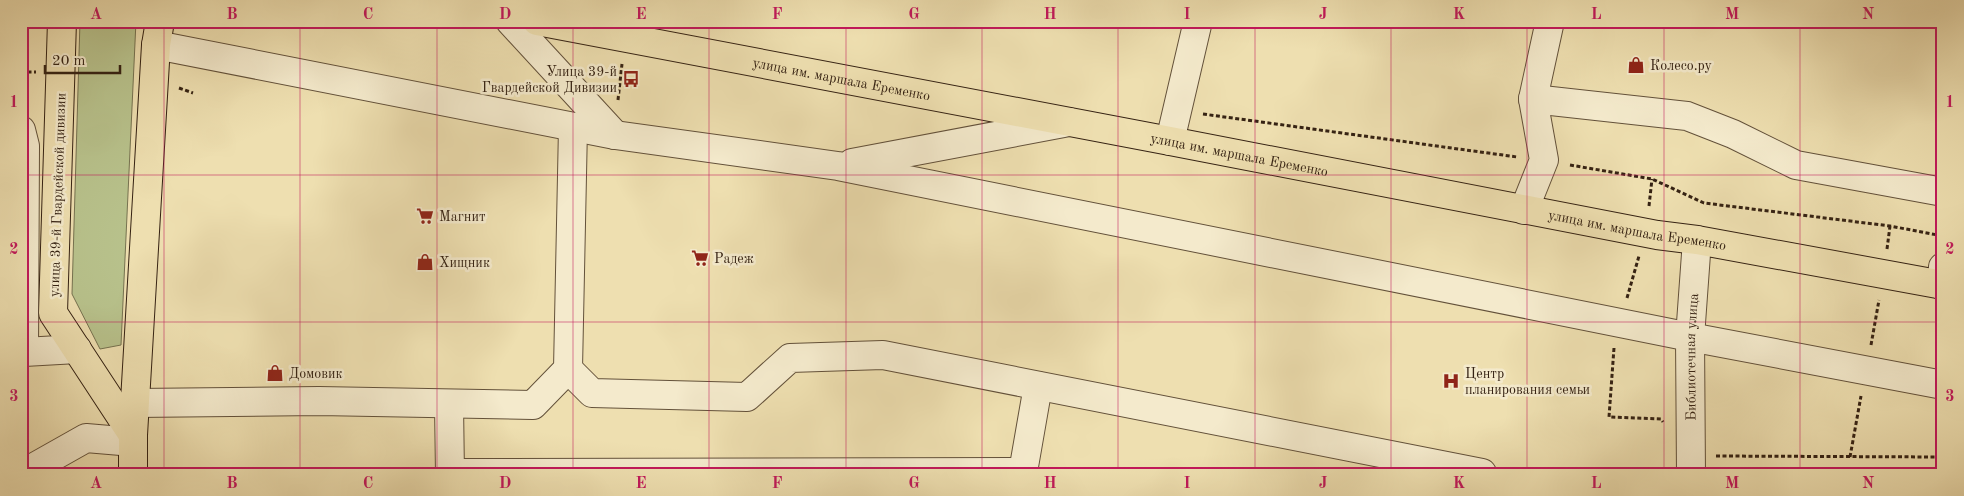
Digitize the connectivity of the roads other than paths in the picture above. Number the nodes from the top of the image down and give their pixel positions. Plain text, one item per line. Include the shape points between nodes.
1 (62, 21) edge
2 (510, 21) edge
3 (537, 21) edge
4 (1198, 21) edge
5 (1550, 21) edge
6 (158, 33) edge
7 (1533, 99) junction
8 (1069, 122) junction
9 (573, 127) junction
10 (21, 130) edge
11 (615, 135) junction
12 (1170, 141) junction
13 (838, 166) junction
14 (1943, 192) edge
15 (1524, 210) junction
16 (1696, 240) junction
17 (1942, 279) edge
18 (1690, 337) junction
19 (77, 349) junction
20 (23, 353) edge
21 (568, 369) junction
22 (1943, 385) edge
23 (1038, 386) junction
24 (135, 403) junction
25 (449, 404) junction
26 (133, 439) junction
27 (1691, 465) edge
28 (28, 471) edge
29 (1023, 473) edge
30 (450, 474) edge
31 (133, 475) edge
32 (1482, 475) edge

1 - 19 main road, улица 39-й Гвардейской дивизии via 53,313
2 - 11 street
3 - 8 main road, улица им. маршала Еременко
4 - 12 street
5 - 7 street
6 - 9 street
6 - 24 main road
7 - 14 street via 1687,116 1734,134 1796,165
7 - 15 street via 1544,160
8 - 12 main road, улица им. маршала Еременко
8 - 13 street
9 - 11 street
9 - 21 street
10 - 20 street via 25,146
11 - 13 street
12 - 15 main road, улица им. маршала Еременко
13 - 18 street
15 - 16 main road, улица им. маршала Еременко
16 - 17 main road, улица им. маршала Еременко via 1884,275
16 - 18 street, Библиотечная улица
18 - 22 street
18 - 27 street, Библиотечная улица
19 - 20 street
19 - 26 main road, улица 39-й Гвардейской дивизии
21 - 23 street via 592,393 747,397 790,358 883,355
21 - 25 street via 533,405
23 - 29 street
23 - 32 street
24 - 25 street via 319,401
24 - 26 main road
25 - 30 street
26 - 28 street via 86,438
26 - 31 main road
29 - 30 street

